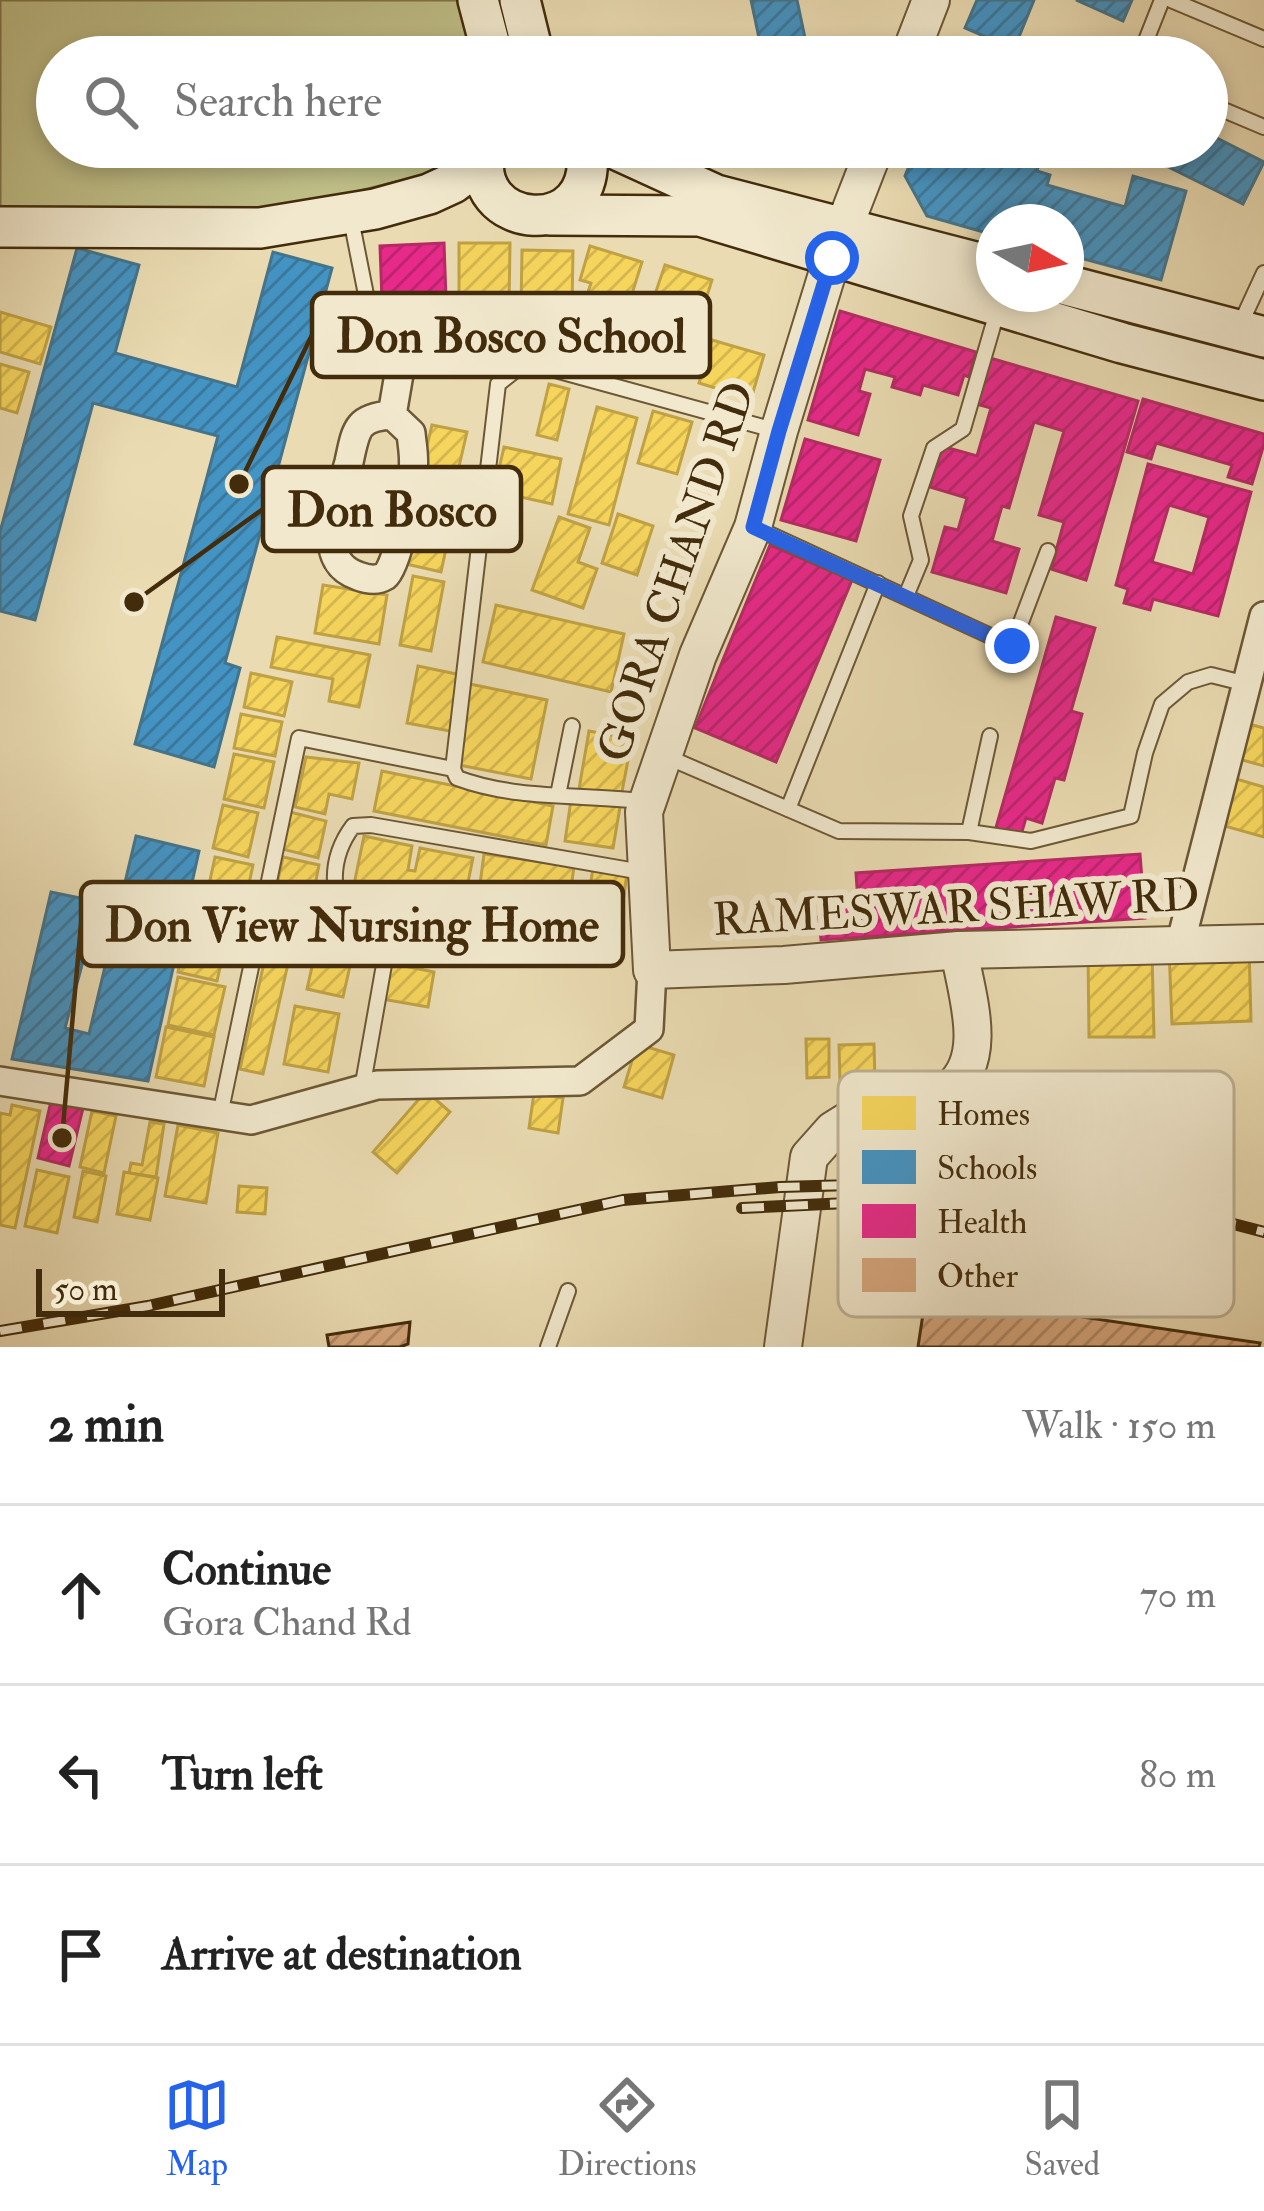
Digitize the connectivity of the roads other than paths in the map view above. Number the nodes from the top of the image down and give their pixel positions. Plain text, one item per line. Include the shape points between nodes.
1 (478, 0) edge
2 (520, 0) edge
3 (931, 0) edge
4 (1162, 0) edge
5 (1172, 0) edge
6 (487, 36) edge
7 (529, 36) edge
8 (917, 36) edge
9 (1148, 36) edge
10 (1264, 39) edge
11 (1228, 112) edge
12 (1264, 127) edge
13 (470, 168) edge
14 (484, 168) edge
15 (589, 168) edge
16 (657, 168) edge
17 (866, 168) edge
18 (362, 211) junction
19 (533, 214) junction
20 (0, 227) edge
21 (838, 243) junction
22 (1264, 273) edge
23 (976, 281) edge
24 (1084, 290) edge
25 (990, 312) edge
26 (1052, 312) edge
27 (406, 333) junction
28 (1251, 333) edge
29 (526, 362) junction
30 (1264, 380) edge
31 (392, 415) junction
32 (779, 431) junction
33 (753, 527) junction
34 (1048, 550) dead end
35 (878, 583) junction
36 (907, 596) junction
37 (1264, 616) edge
38 (1247, 684) junction
39 (572, 726) dead end
40 (990, 736) dead end
41 (663, 755) junction
42 (453, 769) junction
43 (558, 795) junction
44 (647, 802) junction
45 (788, 809) junction
46 (969, 832) junction
47 (647, 873) junction
48 (1264, 943) edge
49 (1180, 945) junction
50 (959, 950) junction
51 (652, 970) junction
52 (966, 1071) edge
53 (0, 1081) edge
54 (362, 1089) junction
55 (220, 1115) junction
56 (838, 1126) edge
57 (568, 1291) dead end
58 (548, 1347) edge
59 (783, 1347) edge

1 - 6 main road
2 - 7 main road
3 - 8 street
4 - 9 lane
5 - 10 lane
11 - 12 lane
13 - 18 main road via 429,194
14 - 19 main road via 500,203
15 - 19 main road via 562,210
16 - 21 main road
17 - 21 street, GORA CHAND RD
18 - 19 main road
18 - 20 main road via 260,228
18 - 27 lane via 372,325
19 - 21 main road via 700,216
21 - 23 main road
21 - 32 street, GORA CHAND RD
22 - 28 lane
24 - 28 main road
25 - 36 lane via 963,429 934,448 910,516 921,560
26 - 30 main road via 1122,344
27 - 29 lane
27 - 31 street
29 - 32 lane
29 - 42 lane via 498,384
31 - 31 street via 411,433 414,467 395,559 388,574 364,579 332,555 332,532 356,430 373,416
32 - 33 street, GORA CHAND RD
33 - 35 lane
33 - 41 street, GORA CHAND RD
34 - 36 lane via 1012,646
35 - 36 lane
35 - 45 lane
37 - 38 street
38 - 46 lane via 1211,676 1188,682 1162,704 1131,816 1030,841
38 - 49 street
39 - 43 lane
40 - 46 lane
41 - 44 street, GORA CHAND RD
41 - 45 lane
42 - 43 lane via 472,784
42 - 55 lane via 299,738
43 - 44 lane
44 - 47 street, GORA CHAND RD
45 - 46 lane via 839,831
47 - 51 street, GORA CHAND RD
47 - 54 lane via 353,826 340,844 336,892 393,914
48 - 49 street, RAMESWAR SHAW RD
49 - 50 street, RAMESWAR SHAW RD
50 - 51 street, RAMESWAR SHAW RD
50 - 52 street via 973,1030
51 - 54 street via 649,1029 580,1081
53 - 55 street
54 - 55 street via 251,1120
56 - 59 street via 809,1157
57 - 58 lane

